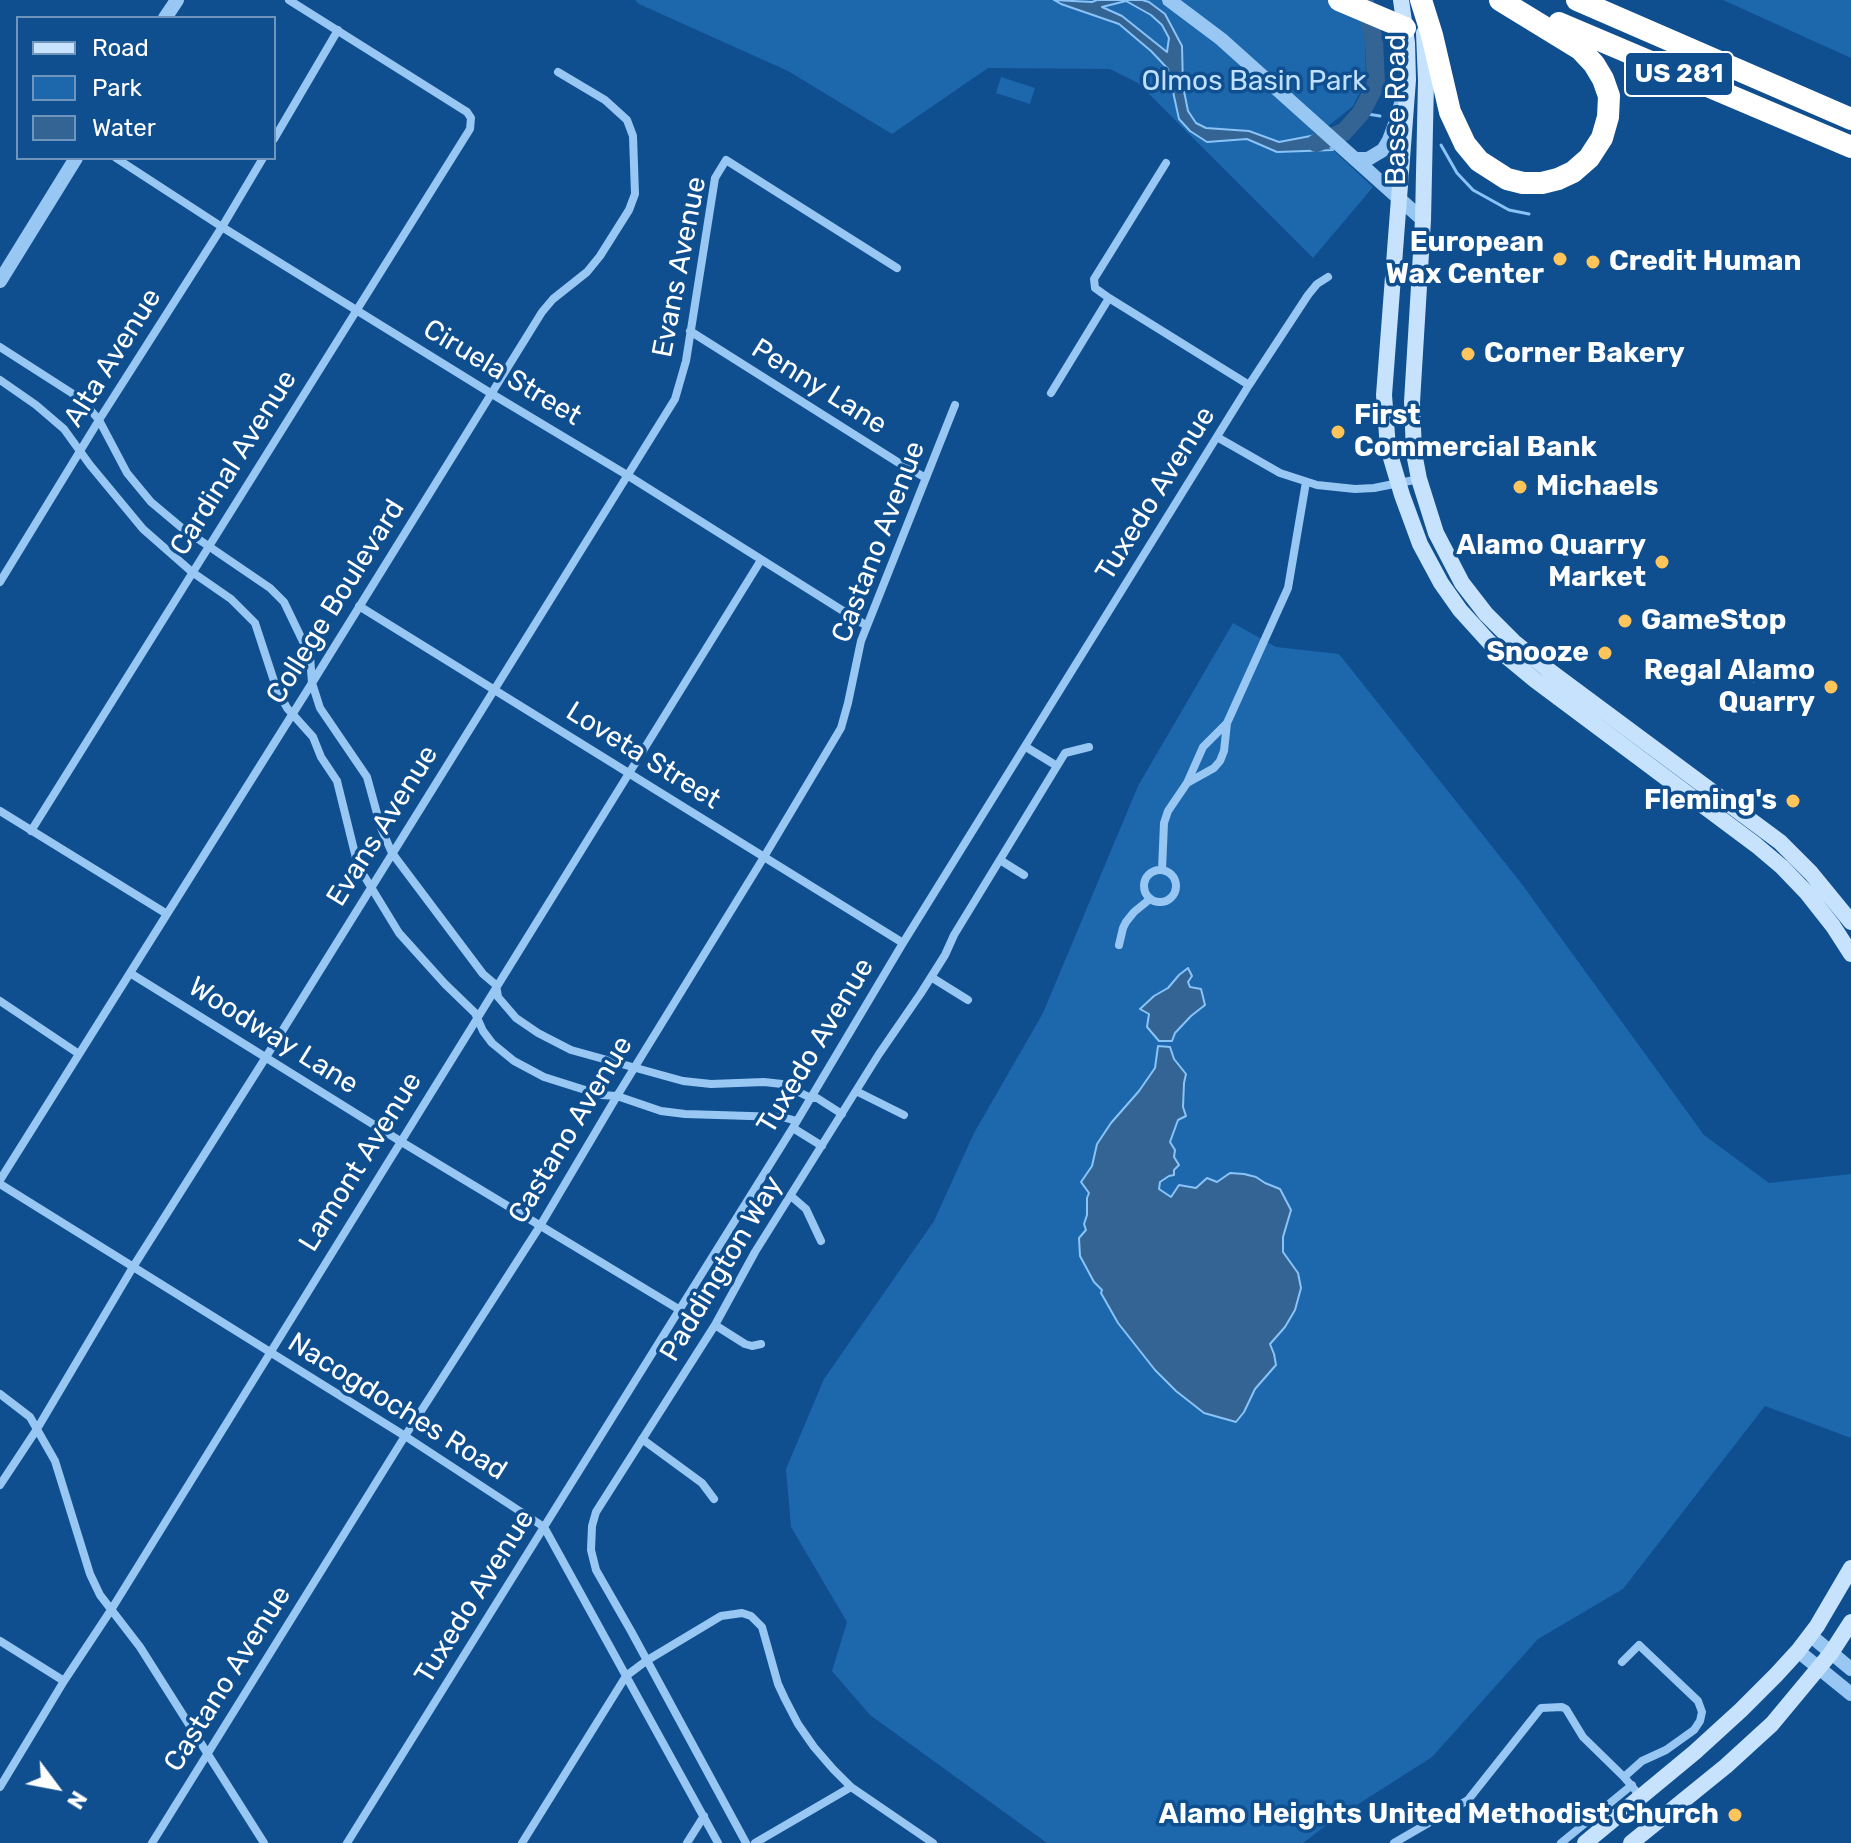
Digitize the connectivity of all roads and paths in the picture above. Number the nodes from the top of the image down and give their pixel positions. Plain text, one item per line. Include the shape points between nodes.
1 (289, 0) edge
2 (1169, 0) edge
3 (1339, 0) edge
4 (1404, 0) edge
5 (1420, 0) edge
6 (1500, 0) edge
7 (1506, 0) edge
8 (1577, 0) edge
9 (1396, 24) junction
10 (338, 30) junction
11 (558, 72) dead end
12 (1408, 80) junction
13 (1851, 119) edge
14 (276, 136) edge
15 (1851, 147) edge
16 (1354, 158) junction
17 (75, 160) edge
18 (119, 160) edge
19 (262, 160) edge
20 (1166, 163) dead end
21 (1398, 198) junction
22 (1423, 220) junction
23 (222, 227) junction
24 (897, 268) dead end
25 (1328, 277) dead end
26 (0, 281) edge
27 (1109, 298) junction
28 (357, 310) junction
29 (690, 331) junction
30 (0, 347) edge
31 (0, 380) edge
32 (1249, 385) junction
33 (1051, 393) dead end
34 (492, 394) junction
35 (955, 405) dead end
36 (99, 420) junction
37 (1217, 437) junction
38 (80, 451) junction
39 (627, 475) junction
40 (926, 478) junction
41 (1419, 479) junction
42 (1306, 482) junction
43 (1399, 483) junction
44 (208, 546) junction
45 (761, 560) junction
46 (192, 572) junction
47 (0, 582) edge
48 (359, 606) junction
49 (867, 626) junction
50 (1540, 673) junction
51 (312, 683) junction
52 (494, 689) junction
53 (292, 715) junction
54 (1227, 723) junction
55 (1026, 747) junction
56 (1089, 747) dead end
57 (1057, 766) junction
58 (629, 774) junction
59 (1187, 783) junction
60 (0, 811) edge
61 (31, 831) junction
62 (392, 853) junction
63 (764, 857) junction
64 (1000, 860) junction
65 (1162, 870) junction
66 (1024, 875) dead end
67 (371, 887) junction
68 (1150, 899) junction
69 (167, 914) junction
70 (1851, 922) edge
71 (903, 943) junction
72 (1119, 945) dead end
73 (1851, 954) edge
74 (130, 973) junction
75 (931, 977) junction
76 (496, 985) junction
77 (968, 1000) dead end
78 (0, 1001) edge
79 (477, 1017) junction
80 (79, 1054) junction
81 (266, 1057) junction
82 (634, 1068) junction
83 (856, 1091) junction
84 (617, 1096) junction
85 (811, 1098) junction
86 (842, 1114) junction
87 (904, 1115) dead end
88 (795, 1124) junction
89 (400, 1141) junction
90 (822, 1146) junction
91 (0, 1182) edge
92 (791, 1196) junction
93 (540, 1226) junction
94 (821, 1241) dead end
95 (133, 1267) junction
96 (680, 1310) junction
97 (715, 1325) junction
98 (761, 1344) dead end
99 (269, 1352) junction
100 (0, 1394) edge
101 (37, 1429) junction
102 (405, 1436) junction
103 (642, 1439) junction
104 (0, 1485) edge
105 (714, 1499) dead end
106 (544, 1527) junction
107 (1851, 1568) edge
108 (111, 1610) junction
109 (1851, 1622) edge
110 (1810, 1635) junction
111 (0, 1641) edge
112 (1798, 1651) junction
113 (1831, 1653) junction
114 (646, 1661) junction
115 (1622, 1662) dead end
116 (1818, 1669) junction
117 (1851, 1669) edge
118 (626, 1676) junction
119 (64, 1681) junction
120 (1851, 1694) edge
121 (208, 1752) junction
122 (1624, 1777) junction
123 (0, 1787) edge
124 (851, 1787) junction
125 (1636, 1791) junction
126 (704, 1816) junction
127 (349, 1842) edge
128 (152, 1843) edge
129 (264, 1843) edge
130 (522, 1843) edge
131 (687, 1843) edge
132 (718, 1843) edge
133 (746, 1843) edge
134 (755, 1843) edge
135 (933, 1843) edge
136 (1394, 1843) edge
137 (1561, 1843) edge
138 (1585, 1843) edge
139 (1631, 1843) edge

1 - 10 street
2 - 16 street via 1221,39
3 - 9 highway
4 - 9 main road, Basse Road
4 - 22 main road via 1412,16 1417,59 1415,204
5 - 6 highway via 1450,112 1465,144 1479,161 1507,179 1558,179 1589,158 1602,138 1609,96 1594,64 1580,49
5 - 22 main road, Basse Road via 1426,81
7 - 15 highway, US 281
8 - 13 highway, US 281
9 - 12 main road, Basse Road via 1408,60
10 - 14 street
10 - 28 street, Cardinal Avenue via 471,118 470,129
11 - 34 street, College Boulevard via 627,120 633,136 635,194 600,256 542,312
12 - 16 street via 1383,150 1368,159
12 - 21 main road, Basse Road
16 - 21 street
17 - 26 street
18 - 23 street, Ciruela Street
19 - 23 street, Alta Avenue
20 - 27 street via 1094,279 1095,288
21 - 22 street
21 - 43 main road, Basse Road via 1384,395 1388,448
22 - 41 main road via 1412,402
23 - 28 street, Ciruela Street
23 - 36 street, Alta Avenue
24 - 29 street, Evans Avenue via 726,160 715,178
25 - 32 street, Tuxedo Avenue via 1308,295
27 - 32 street
27 - 33 street
28 - 34 street, Ciruela Street
28 - 44 street, Cardinal Avenue
29 - 39 street, Evans Avenue via 675,399
29 - 40 street, Penny Lane
30 - 36 street via 81,399
31 - 38 street via 64,429
32 - 37 street, Tuxedo Avenue
34 - 39 street, Ciruela Street
34 - 48 street, College Boulevard
35 - 40 street, Castano Avenue
36 - 38 street, Alta Avenue
36 - 44 street via 127,473 151,502
37 - 42 street via 1271,469
37 - 55 street, Tuxedo Avenue
38 - 46 street via 143,529
38 - 47 street, Alta Avenue
39 - 45 street, Ciruela Street
39 - 52 street, Evans Avenue
40 - 49 street, Castano Avenue
41 - 43 street
41 - 50 main road via 1436,533 1462,583
42 - 43 street via 1355,489
42 - 54 street via 1288,588
43 - 50 main road, Basse Road via 1420,544 1441,583 1502,654
44 - 46 street, Cardinal Avenue
44 - 51 street via 284,602 310,656
45 - 49 street, Ciruela Street
45 - 58 street, Lamont Avenue
46 - 53 street via 255,623 276,687
46 - 61 street, Cardinal Avenue
48 - 51 street, College Boulevard
48 - 52 street, Loveta Street
49 - 63 street, Castano Avenue via 841,728
50 - 70 main road via 1780,842
50 - 73 main road via 1782,867
51 - 53 street, College Boulevard
51 - 62 street via 320,708 367,777
52 - 58 street, Loveta Street
52 - 62 street, Evans Avenue
53 - 67 street via 313,737 337,781 358,866
53 - 69 street, College Boulevard
54 - 59 street via 1203,747
54 - 59 street via 1220,761
55 - 57 street
55 - 71 street, Tuxedo Avenue
56 - 57 street, Paddington Way via 1065,753
57 - 64 street, Paddington Way
58 - 63 street, Loveta Street
58 - 76 street, Lamont Avenue
59 - 65 street via 1164,823
60 - 61 street
61 - 69 street
62 - 67 street, Evans Avenue
62 - 76 street
63 - 71 street, Loveta Street
63 - 82 street, Castano Avenue
64 - 66 street
64 - 75 street, Paddington Way
65 - 68 street via 1151,872 1145,881
65 - 68 street via 1175,878 1175,894 1162,903
67 - 79 street via 399,933
67 - 81 street, Evans Avenue
68 - 72 street via 1126,922
69 - 74 street, College Boulevard
71 - 85 street, Tuxedo Avenue
74 - 80 street, College Boulevard
74 - 81 street, Woodway Lane
75 - 77 street
75 - 83 street, Paddington Way
76 - 79 street, Lamont Avenue
76 - 82 street via 498,997 516,1018 538,1033 571,1050
78 - 80 street
79 - 84 street via 492,1043 514,1061 561,1084
79 - 89 street, Lamont Avenue
80 - 91 street, College Boulevard
81 - 89 street, Woodway Lane
81 - 95 street, Evans Avenue
82 - 84 street, Castano Avenue
82 - 85 street via 683,1081 782,1084
83 - 86 street, Paddington Way
83 - 87 street
84 - 88 street via 661,1111 782,1117
84 - 93 street, Castano Avenue
85 - 86 street
85 - 88 street, Tuxedo Avenue
86 - 90 street, Paddington Way
88 - 90 street
88 - 96 street, Tuxedo Avenue
89 - 93 street, Woodway Lane
89 - 99 street, Lamont Avenue
90 - 92 street, Paddington Way
91 - 95 street, Nacogdoches Road
92 - 94 street via 806,1209
92 - 97 street, Paddington Way
93 - 96 street, Woodway Lane
93 - 102 street, Castano Avenue
95 - 99 street, Nacogdoches Road
95 - 101 street, Evans Avenue
96 - 106 street, Tuxedo Avenue
97 - 98 street via 745,1344
97 - 103 street, Paddington Way
99 - 102 street, Nacogdoches Road
99 - 108 street, Lamont Avenue
100 - 101 street
101 - 104 street, Evans Avenue
101 - 108 street via 55,1461 90,1574
102 - 106 street, Nacogdoches Road
102 - 121 street, Castano Avenue
103 - 105 street via 702,1483
103 - 114 street, Paddington Way via 596,1512 591,1550 596,1570
106 - 118 street, Nacogdoches Road
106 - 127 street, Tuxedo Avenue
107 - 110 main road
108 - 119 street, Lamont Avenue
108 - 121 street
109 - 113 main road
110 - 112 main road
110 - 113 street
111 - 119 street
112 - 116 street
112 - 125 main road via 1741,1710
113 - 116 main road
113 - 117 street
114 - 118 street
114 - 124 street via 721,1616 751,1616 762,1627 778,1684 798,1724
114 - 133 street, Paddington Way
115 - 122 street via 1639,1645 1698,1701 1702,1712 1694,1730
116 - 120 street
116 - 139 main road via 1771,1725
118 - 126 street, Nacogdoches Road
118 - 130 street
119 - 123 street, Lamont Avenue
121 - 128 street, Castano Avenue
121 - 129 street
122 - 125 street
122 - 136 street via 1583,1737 1566,1709 1541,1708 1468,1800
124 - 134 street
124 - 135 street
125 - 137 street
125 - 138 main road
126 - 131 street
126 - 132 street, Nacogdoches Road

